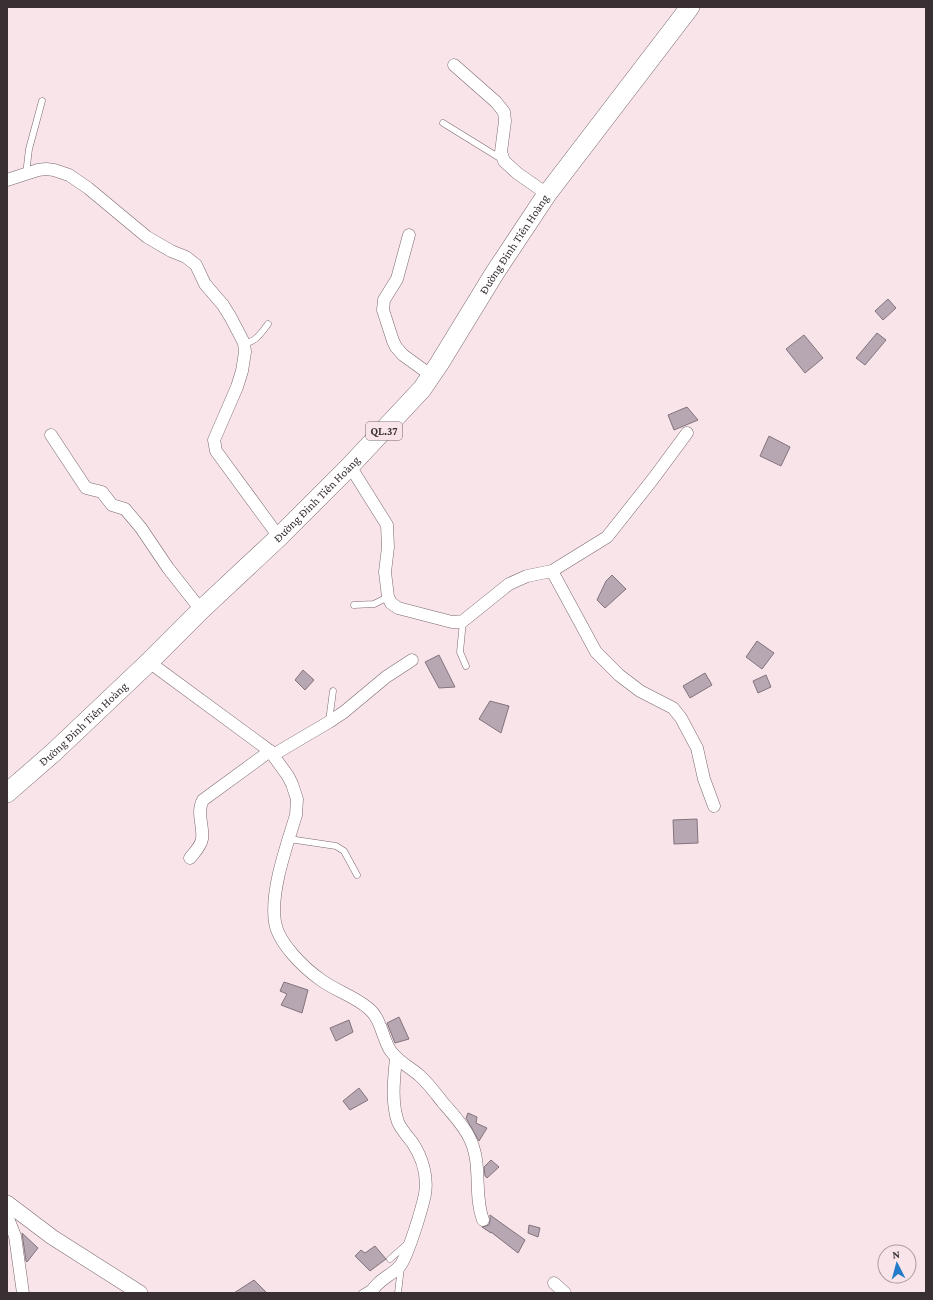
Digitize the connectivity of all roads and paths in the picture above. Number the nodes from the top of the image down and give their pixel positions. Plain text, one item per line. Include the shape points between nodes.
1 (690, 7) edge
2 (454, 65) dead end
3 (42, 101) dead end
4 (443, 122) dead end
5 (504, 161) junction
6 (26, 174) junction
7 (7, 180) edge
8 (547, 194) junction
9 (409, 235) dead end
10 (268, 324) dead end
11 (244, 343) junction
12 (432, 376) junction
13 (686, 432) dead end
14 (51, 435) dead end
15 (350, 466) junction
16 (279, 537) junction
17 (552, 571) junction
18 (388, 597) junction
19 (354, 605) dead end
20 (201, 610) junction
21 (463, 621) junction
22 (412, 660) dead end
23 (149, 662) junction
24 (466, 666) dead end
25 (333, 691) dead end
26 (329, 722) junction
27 (271, 753) junction
28 (7, 793) edge
29 (714, 806) dead end
30 (289, 839) junction
31 (190, 858) dead end
32 (357, 875) dead end
33 (396, 1058) junction
34 (7, 1203) edge
35 (7, 1216) edge
36 (484, 1220) dead end
37 (396, 1261) junction
38 (554, 1283) dead end
39 (374, 1289) edge
40 (23, 1293) edge
41 (140, 1293) edge
42 (362, 1293) edge
43 (398, 1293) edge
44 (564, 1293) edge

1 - 8 main road, Đường Đinh Tiên Hoàng / QL.37
2 - 5 street via 504,112 501,152
3 - 6 lane via 29,149
4 - 5 lane
5 - 8 street
6 - 7 street
6 - 11 street via 46,169 69,176 88,188 147,237 194,262 205,284 223,305
8 - 12 main road, Đường Đinh Tiên Hoàng / QL.37 via 494,274
9 - 12 street via 397,279 384,300 383,310 396,347
10 - 11 lane via 253,341
11 - 16 street via 245,359 242,371 214,445 220,458
12 - 15 main road, Đường Đinh Tiên Hoàng / QL.37
13 - 17 street via 607,537
14 - 20 street via 86,488 102,492 112,505 125,510
15 - 16 main road, Đường Đinh Tiên Hoàng / QL.37
15 - 18 street via 387,525 385,572
16 - 20 main road, Đường Đinh Tiên Hoàng / QL.37
17 - 21 street via 528,576 509,584
17 - 29 street via 596,652 619,675 640,691 673,708 681,718 697,748 704,779
18 - 19 lane via 374,604
18 - 21 street via 398,608 452,622
20 - 23 main road, Đường Đinh Tiên Hoàng / QL.37
21 - 24 lane via 460,652
22 - 26 street
23 - 27 street
23 - 28 main road, Đường Đinh Tiên Hoàng / QL.37
25 - 26 lane
26 - 27 street
27 - 30 street via 288,776 297,799 296,815
27 - 31 street via 203,800 200,805 202,840
30 - 32 lane via 336,846 344,851
30 - 33 street via 275,900 275,923 279,933 311,972 370,1008
33 - 36 street via 426,1082 470,1138 479,1179 479,1205
33 - 37 street via 394,1096 397,1117 400,1126 416,1149 426,1178 424,1199 410,1242
34 - 41 street via 52,1237
35 - 40 street via 15,1236
37 - 39 street via 394,1271
37 - 43 lane
38 - 44 street
39 - 42 lane

